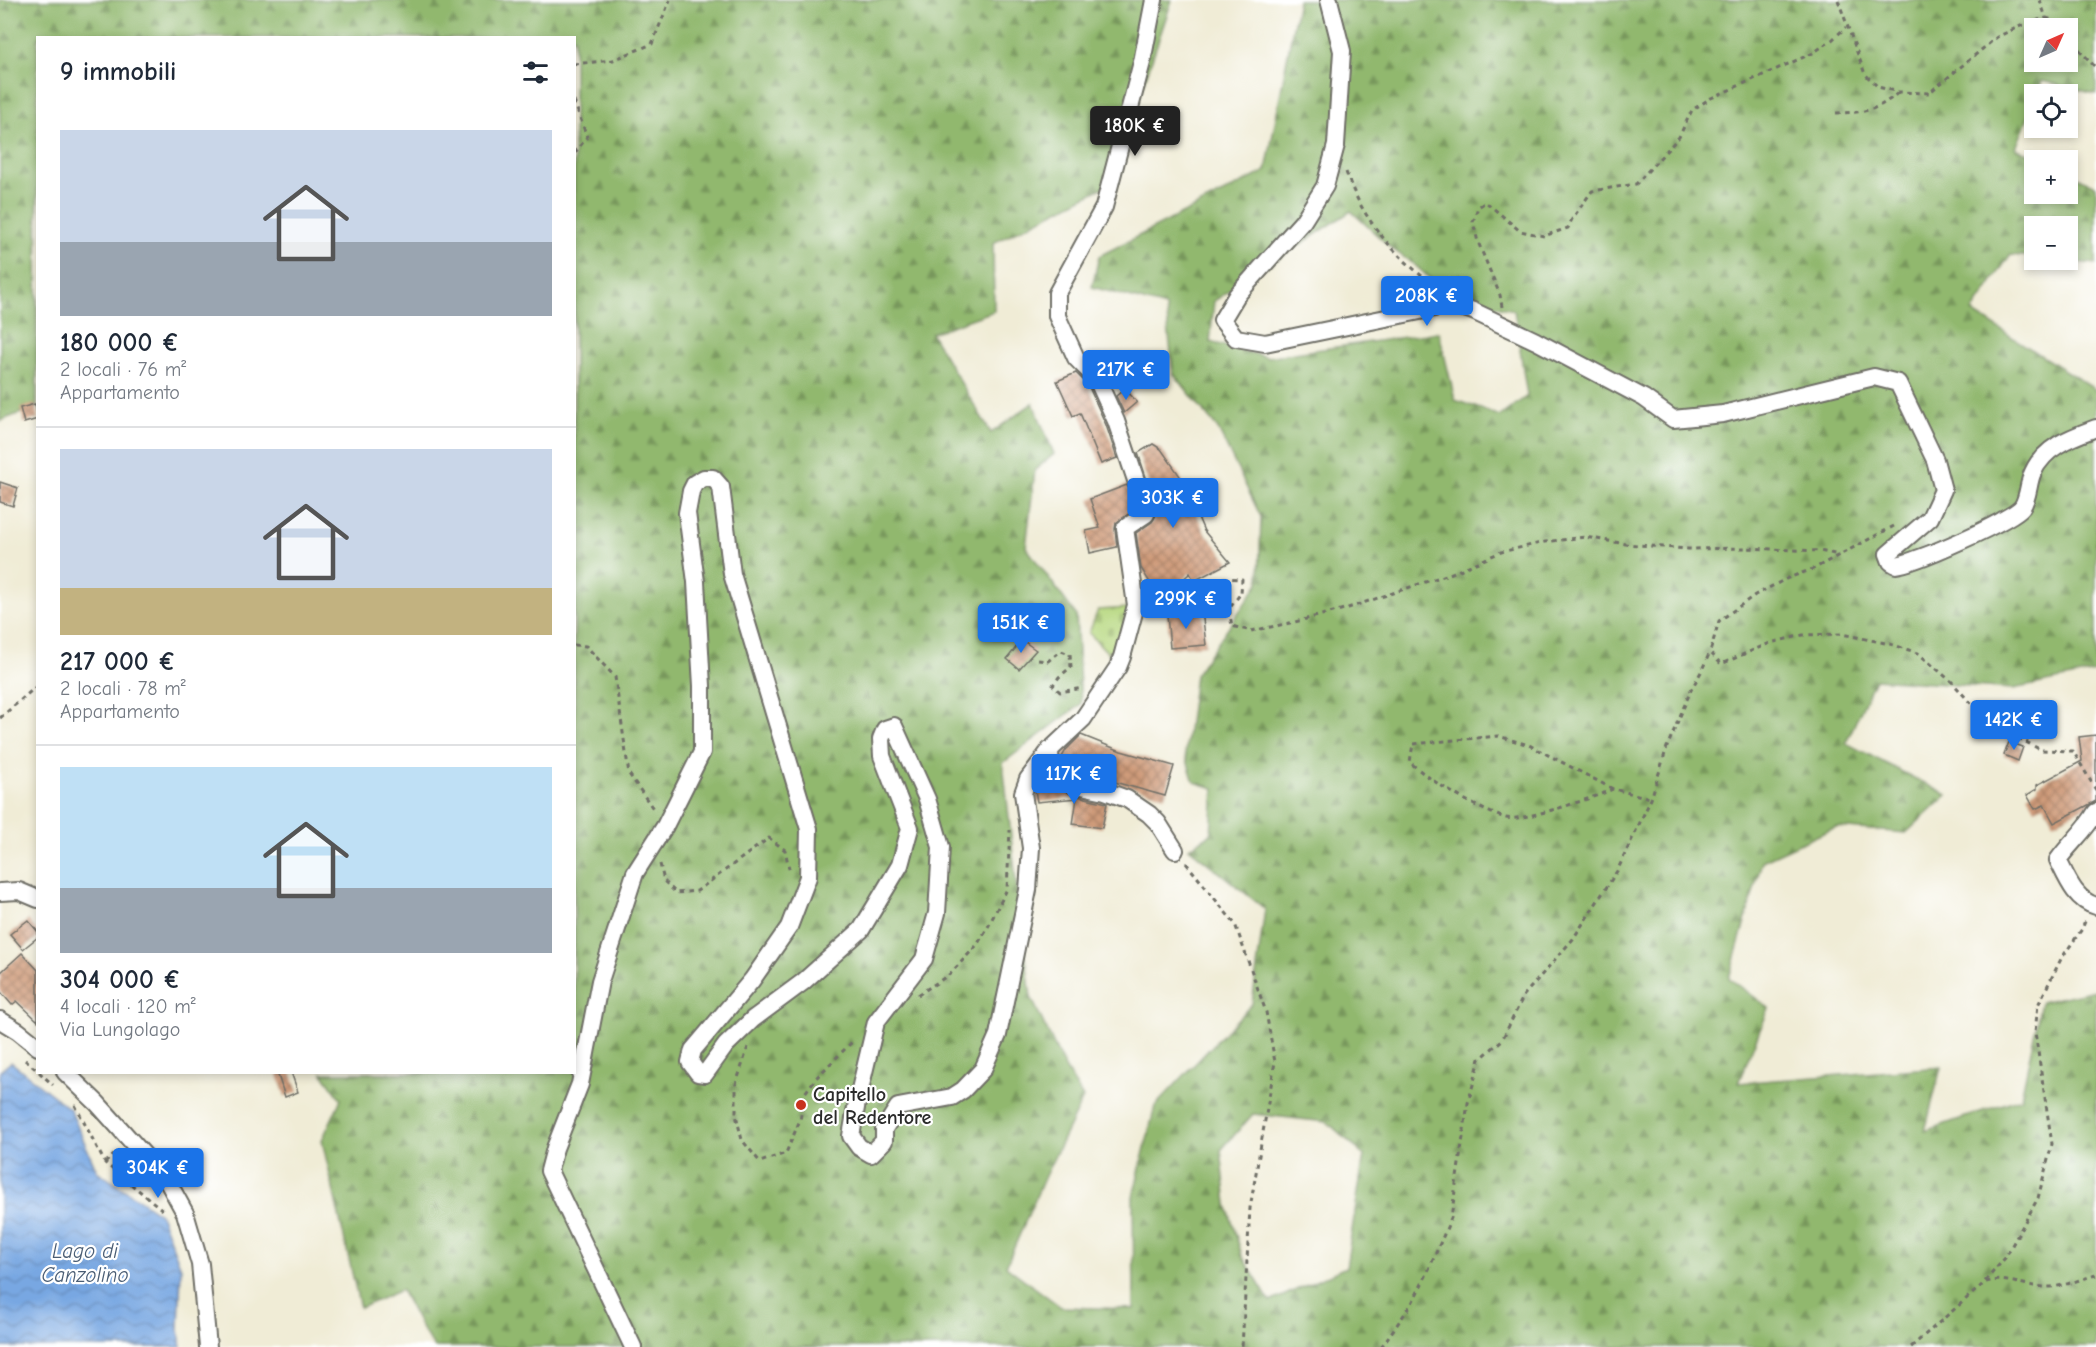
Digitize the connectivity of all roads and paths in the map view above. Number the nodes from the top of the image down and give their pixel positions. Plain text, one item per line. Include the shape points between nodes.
1 (670, 0) edge
2 (1154, 0) edge
3 (1329, 0) edge
4 (1838, 0) edge
5 (2040, 0) edge
6 (2046, 18) edge
7 (2024, 24) edge
8 (1846, 27) junction
9 (2078, 48) edge
10 (576, 64) edge
11 (2096, 68) edge
12 (1899, 92) junction
13 (576, 107) edge
14 (1836, 113) dead end
15 (1336, 145) junction
16 (576, 151) edge
17 (1459, 306) junction
18 (1506, 327) junction
19 (2096, 428) edge
20 (1202, 589) joint
21 (1136, 605) junction
22 (576, 645) edge
23 (1710, 652) junction
24 (1038, 660) dead end
25 (36, 686) edge
26 (1086, 688) dead end
27 (0, 718) edge
28 (1050, 750) junction
29 (1613, 789) junction
30 (2096, 790) edge
31 (1651, 799) junction
32 (2096, 812) edge
33 (1011, 820) dead end
34 (665, 826) junction
35 (1175, 850) joint
36 (659, 857) dead end
37 (792, 878) dead end
38 (0, 892) edge
39 (36, 898) edge
40 (2095, 905) edge
41 (913, 998) dead end
42 (753, 1019) junction
43 (0, 1020) edge
44 (876, 1022) junction
45 (36, 1045) edge
46 (41, 1074) edge
47 (67, 1074) edge
48 (56, 1088) dead end
49 (74, 1103) dead end
50 (170, 1216) dead end
51 (2096, 1275) edge
52 (1984, 1282) junction
53 (208, 1347) edge
54 (633, 1347) edge
55 (1242, 1347) edge
56 (1381, 1347) edge
57 (1911, 1347) edge

1 - 10 path via 652,44 612,60
2 - 21 street via 1104,207 1057,293 1057,316 1076,358 1096,379 1116,421 1146,510 1146,514 1125,528
3 - 15 street via 1342,51
4 - 8 path
5 - 6 path
7 - 12 path via 1997,37 1929,93
8 - 12 path via 1865,74 1878,87
8 - 18 path via 1813,53 1692,110 1679,137 1636,184 1592,191 1568,228 1545,236 1520,231 1486,202 1478,207 1473,222 1500,295
9 - 11 path
12 - 14 path via 1882,106
13 - 16 path via 587,137
15 - 17 path via 1351,188 1369,221 1407,265
15 - 17 street via 1325,186 1303,221 1238,295 1222,320 1236,338 1265,343
17 - 18 street
18 - 19 street via 1644,398 1673,419 1723,414 1874,376 1898,383 1935,460 1943,490 1930,518 1888,554 1896,565 2007,518 2023,505 2033,471 2044,456 2061,442
20 - 21 street via 1167,602
20 - 23 path via 1222,578 1242,579 1241,592 1229,609 1232,626 1251,630 1348,608 1455,573 1501,552 1545,542 1586,537 1688,549 1820,550 1841,555 1755,595 1719,621
21 - 28 street via 1118,667 1083,719
22 - 34 path via 586,646 615,678 630,774
23 - 30 path via 1721,663 1770,643 1803,635 1842,634 1918,653 1974,707 2011,734 2041,750 2073,751
23 - 31 path via 1667,747
24 - 26 path via 1048,661 1062,651 1070,654 1071,667 1053,685 1060,692
25 - 27 path
28 - 35 street via 1051,774 1127,800 1158,823
28 - 44 street via 1028,778 1023,793 1031,848 1028,890 999,1035 983,1069 963,1090 952,1097 898,1107 884,1129 884,1141 871,1154 851,1136
29 - 29 path via 1529,745 1498,736 1413,744 1410,762 1421,774 1508,818 1598,797
29 - 31 path
31 - 56 path via 1617,871 1573,939 1524,995 1502,1040 1479,1059 1468,1103 1451,1218 1411,1305
32 - 40 street via 2058,860 2077,895
33 - 41 path via 1007,889 988,927 950,974
34 - 42 street via 702,752 696,582 687,513 695,483 713,478 721,487 732,574 809,829 808,877 789,927 752,980 693,1050 693,1068 705,1074 726,1045
34 - 54 street via 635,873 600,981 580,1084 549,1171
35 - 55 path via 1235,924 1266,1012 1275,1062 1250,1208
36 - 37 path via 664,881 676,893 697,891 769,838 785,850
38 - 39 street via 19,891
40 - 52 path via 2038,1005 2035,1032 2052,1144 2038,1198 2005,1258
42 - 44 path via 736,1084 736,1115 742,1140 760,1162 786,1153 800,1120 805,1093 843,1050
42 - 44 street via 803,982 861,930 900,865 910,828 882,756 881,739 885,729 894,726 927,799 941,847 937,913 924,959
43 - 45 street
46 - 48 path
47 - 53 street via 168,1182 185,1213 200,1264
49 - 50 path via 105,1163
51 - 52 path via 2051,1287 2020,1285 1998,1278
52 - 57 path

